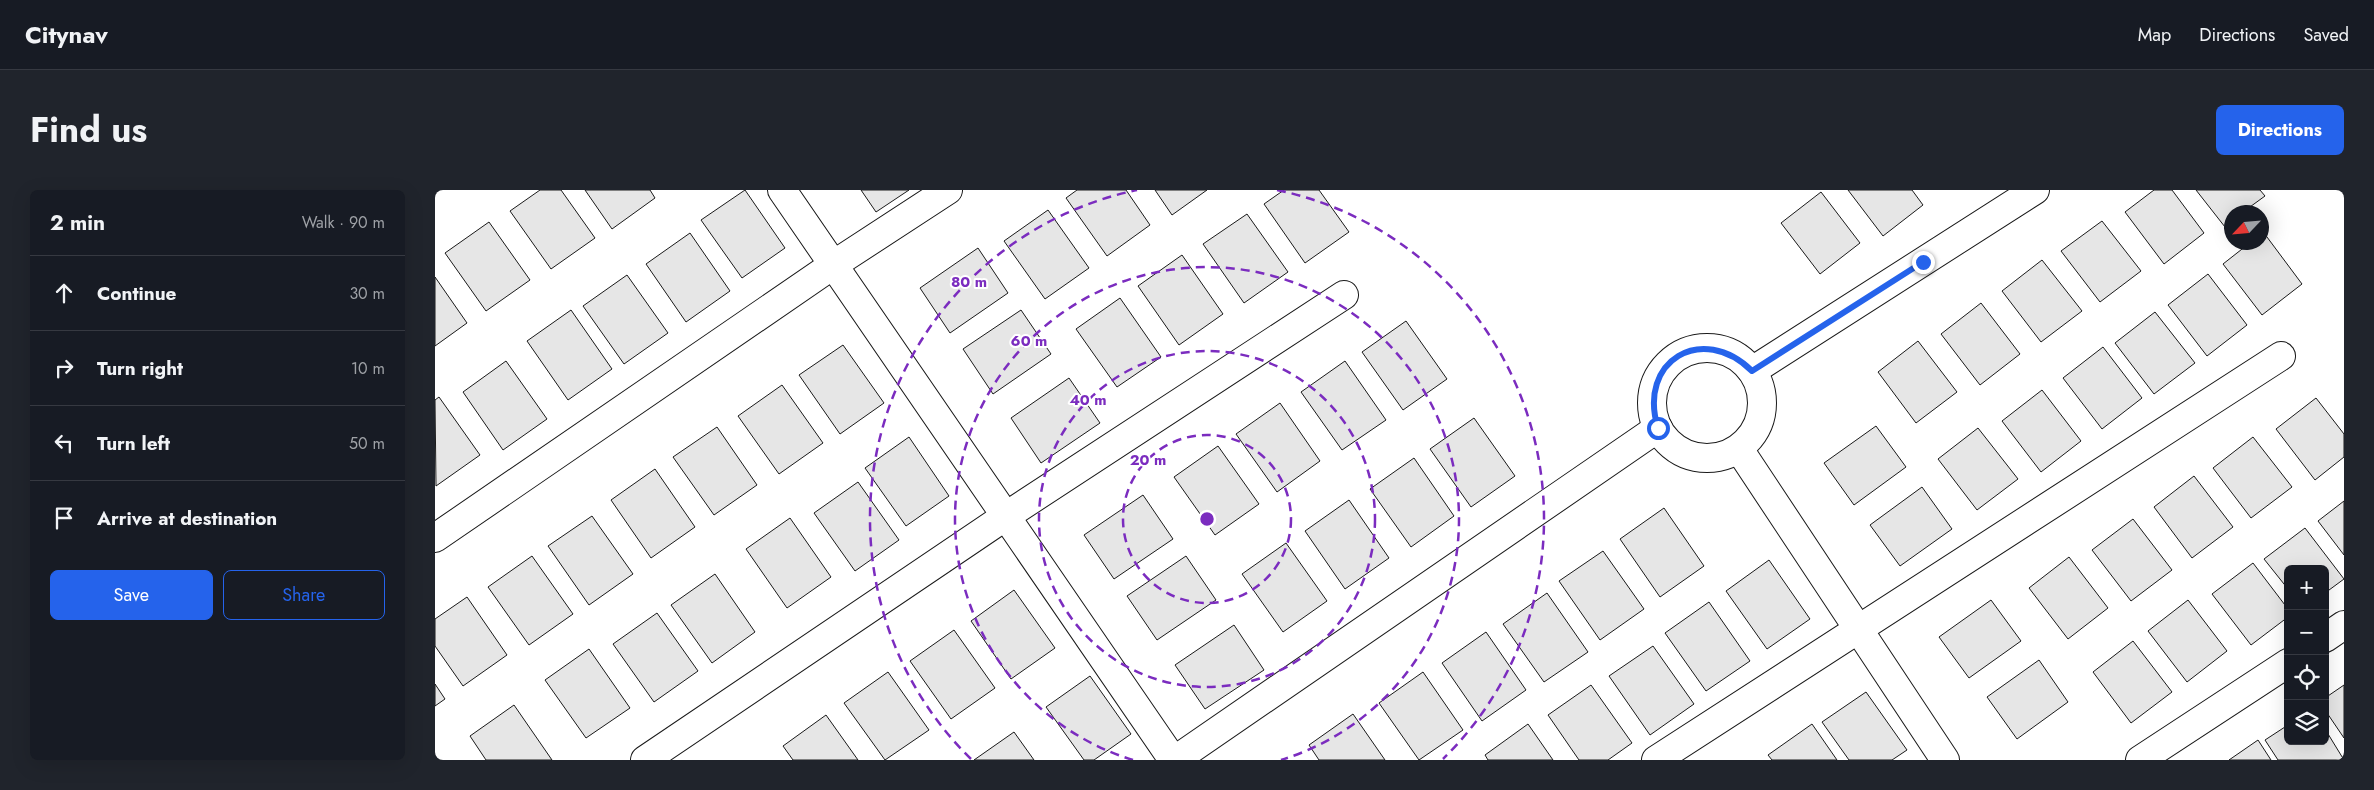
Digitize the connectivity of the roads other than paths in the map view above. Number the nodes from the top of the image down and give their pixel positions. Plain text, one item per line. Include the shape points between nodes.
1 (781, 190) edge
2 (948, 190) edge
3 (2035, 190) edge
4 (833, 265) junction
5 (1344, 295) dead end
6 (2281, 356) dead end
7 (1752, 371) junction
8 (1658, 428) junction
9 (1739, 449) junction
10 (1005, 516) junction
11 (435, 538) edge
12 (2344, 626) edge
13 (1857, 630) junction
14 (2329, 635) edge
15 (2284, 665) edge
16 (645, 760) edge
17 (1174, 760) edge
18 (1656, 760) edge
19 (1945, 760) edge
20 (2140, 760) edge

1 - 4 street
2 - 4 street
3 - 7 street
4 - 10 street
4 - 11 street
5 - 10 street
6 - 13 street
7 - 8 street via 1739,358 1722,350 1704,348 1686,352 1659,376 1653,393 1653,411
7 - 9 street via 1760,386 1763,404 1760,421 1752,437
8 - 9 street via 1669,444 1685,454 1704,459 1722,457
8 - 17 street
9 - 13 street
10 - 16 street
10 - 17 street
12 - 14 street
13 - 18 street
13 - 19 street
15 - 20 street

